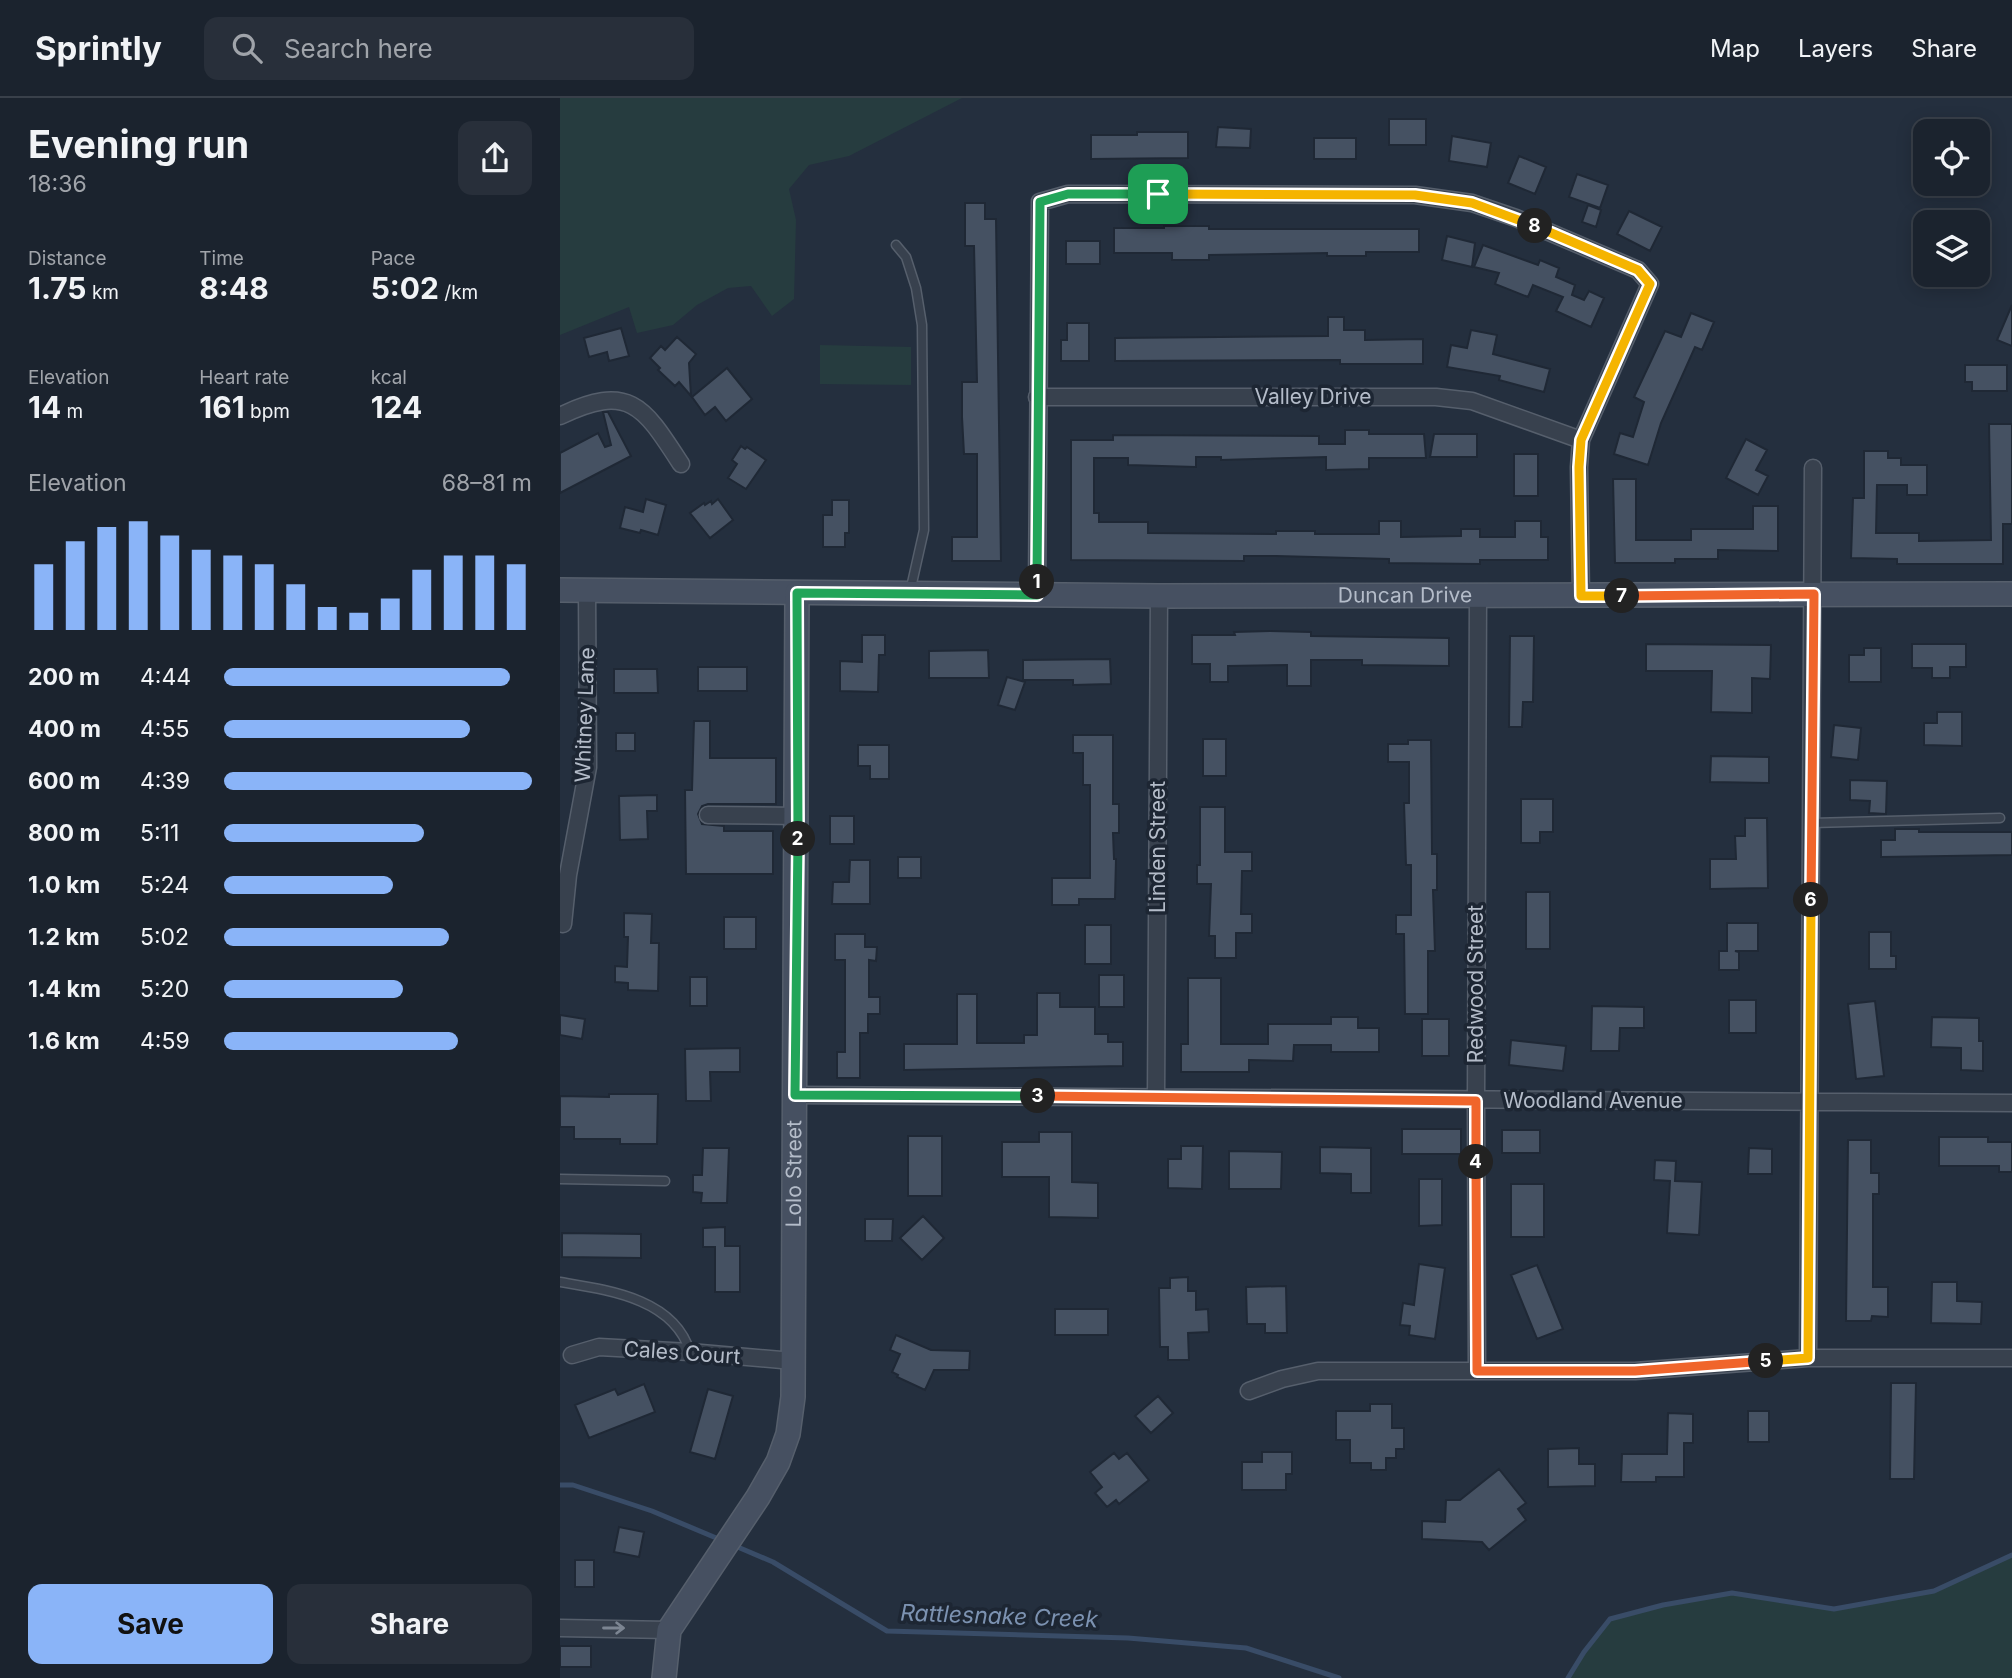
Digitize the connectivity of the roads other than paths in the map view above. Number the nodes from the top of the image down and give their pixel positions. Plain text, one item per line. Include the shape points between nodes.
1 (896, 245) dead end
2 (1037, 397) junction
3 (560, 416) edge
4 (1581, 440) junction
5 (681, 464) dead end
6 (1813, 468) dead end
7 (587, 589) junction
8 (560, 590) edge
9 (797, 593) junction
10 (909, 594) junction
11 (1814, 594) junction
12 (2012, 594) edge
13 (1037, 595) junction
14 (1159, 596) junction
15 (1478, 596) junction
16 (1581, 596) junction
17 (708, 815) dead end
18 (798, 816) junction
19 (2000, 818) dead end
20 (1812, 823) junction
21 (563, 924) dead end
22 (795, 1095) junction
23 (1156, 1097) junction
24 (1476, 1101) junction
25 (1811, 1103) junction
26 (2012, 1104) edge
27 (560, 1179) edge
28 (665, 1181) dead end
29 (560, 1282) edge
30 (690, 1352) junction
31 (572, 1355) dead end
32 (1808, 1358) junction
33 (2012, 1358) edge
34 (793, 1361) junction
35 (1477, 1371) junction
36 (1250, 1391) dead end
37 (560, 1628) edge
38 (669, 1630) junction
39 (664, 1678) edge

1 - 10 lane via 906,257 922,325 925,530
2 - 4 street, Valley Drive via 1436,397 1472,401
2 - 4 street via 1040,202 1068,194 1415,195 1472,203 1516,218 1638,270 1650,284
2 - 13 street
3 - 5 street via 605,399 627,402 653,422
4 - 16 street
6 - 11 street
7 - 8 street, Duncan Drive
7 - 9 street, Duncan Drive
7 - 21 street, Whitney Lane via 588,767
9 - 10 street, Duncan Drive
9 - 18 street, Lolo Street
10 - 13 street, Duncan Drive
11 - 12 street, Duncan Drive
11 - 16 street, Duncan Drive
11 - 20 street
13 - 14 street, Duncan Drive
14 - 15 street, Duncan Drive
14 - 23 street, Linden Street
15 - 16 street, Duncan Drive
15 - 24 street, Redwood Street
17 - 18 street
18 - 22 street, Lolo Street
19 - 20 lane
20 - 25 street
22 - 23 street, Woodland Avenue
22 - 34 street, Lolo Street
23 - 24 street, Woodland Avenue
24 - 25 street, Woodland Avenue
24 - 35 street, Redwood Street
25 - 26 street, Woodland Avenue
25 - 32 street
27 - 28 lane
29 - 30 lane via 632,1297 660,1313 685,1337
30 - 31 street, Cales Court via 599,1348
30 - 34 street, Cales Court
32 - 33 street
32 - 35 street via 1635,1371
34 - 38 street, Lolo Street via 788,1434 778,1462
35 - 36 street via 1318,1371
37 -> 38 street
38 - 39 street, Lolo Street

